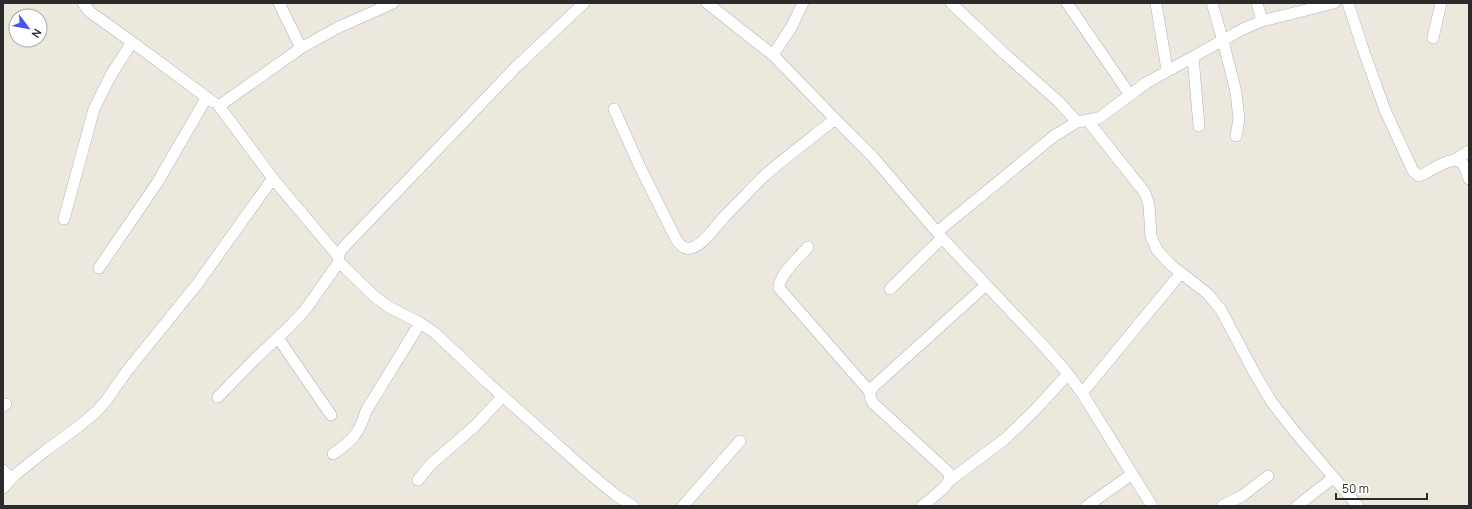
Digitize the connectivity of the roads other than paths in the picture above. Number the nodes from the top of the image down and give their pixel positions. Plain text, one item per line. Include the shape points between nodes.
1 (83, 3) edge
2 (278, 3) edge
3 (393, 3) edge
4 (584, 3) edge
5 (707, 3) edge
6 (803, 3) edge
7 (951, 3) edge
8 (1067, 3) edge
9 (1156, 3) edge
10 (1212, 3) edge
11 (1257, 3) edge
12 (1334, 3) edge
13 (1348, 3) edge
14 (1441, 3) edge
15 (1262, 21) junction
16 (1433, 38) dead end
17 (1223, 40) junction
18 (132, 42) junction
19 (301, 48) junction
20 (773, 55) junction
21 (1192, 57) junction
22 (1167, 70) junction
23 (1130, 95) junction
24 (207, 97) junction
25 (219, 106) junction
26 (614, 109) dead end
27 (836, 119) junction
28 (1082, 122) junction
29 (1199, 126) dead end
30 (1236, 136) dead end
31 (1469, 151) edge
32 (1455, 160) junction
33 (273, 178) junction
34 (1469, 179) edge
35 (64, 219) dead end
36 (939, 235) junction
37 (808, 247) dead end
38 (339, 259) junction
39 (99, 268) dead end
40 (1181, 272) junction
41 (986, 285) junction
42 (890, 289) dead end
43 (420, 323) junction
44 (278, 338) junction
45 (1068, 374) junction
46 (870, 392) junction
47 (1082, 393) junction
48 (503, 396) junction
49 (218, 397) dead end
50 (331, 415) dead end
51 (740, 441) dead end
52 (333, 454) dead end
53 (3, 470) edge
54 (1132, 474) junction
55 (1268, 476) dead end
56 (1333, 478) junction
57 (11, 479) junction
58 (418, 480) dead end
59 (949, 481) junction
60 (3, 488) edge
61 (633, 506) edge
62 (683, 506) edge
63 (922, 506) edge
64 (1087, 506) edge
65 (1152, 506) edge
66 (1222, 506) edge
67 (1297, 506) edge
68 (1358, 506) edge

1 - 18 street via 90,12
2 - 19 street
3 - 19 street via 337,28
4 - 38 street via 505,78 342,250
5 - 20 street
6 - 20 street
7 - 28 street
8 - 23 street
9 - 22 street
10 - 17 street
11 - 15 street
12 - 15 street
13 - 32 street via 1385,110 1413,171 1422,176
14 - 16 street
15 - 17 street
17 - 21 street
17 - 30 street via 1236,92 1239,119
18 - 24 street
18 - 35 street via 94,109
19 - 25 street
20 - 27 street
21 - 22 street
21 - 29 street
22 - 23 street
23 - 28 street via 1099,118
24 - 25 street
24 - 39 street via 157,183
25 - 33 street
26 - 27 street via 676,239 685,248 699,244 763,178
27 - 36 street via 873,157
28 - 36 street via 1054,136
28 - 40 street via 1145,193 1149,205 1151,236 1157,250
31 - 32 street
32 - 34 street via 1463,165
33 - 38 street
33 - 57 street via 198,283 127,370 105,402 78,428 45,450
36 - 41 street
36 - 42 street
37 - 46 street via 782,277 778,283 779,288
38 - 43 street via 374,296
38 - 44 street via 305,310
40 - 47 street
40 - 56 street via 1208,294 1221,310 1272,401
41 - 45 street
41 - 46 street
43 - 48 street via 447,343
43 - 52 street via 366,411 356,435
44 - 49 street
44 - 50 street
45 - 47 street
45 - 59 street via 1005,439
46 - 59 street via 869,397 873,403 948,472
47 - 54 street
48 - 58 street via 475,426 431,464
48 - 61 street via 588,473
51 - 62 street
53 - 57 street
54 - 64 street
54 - 65 street
55 - 66 street via 1242,496
56 - 67 street
56 - 68 street
57 - 60 street
59 - 63 street

